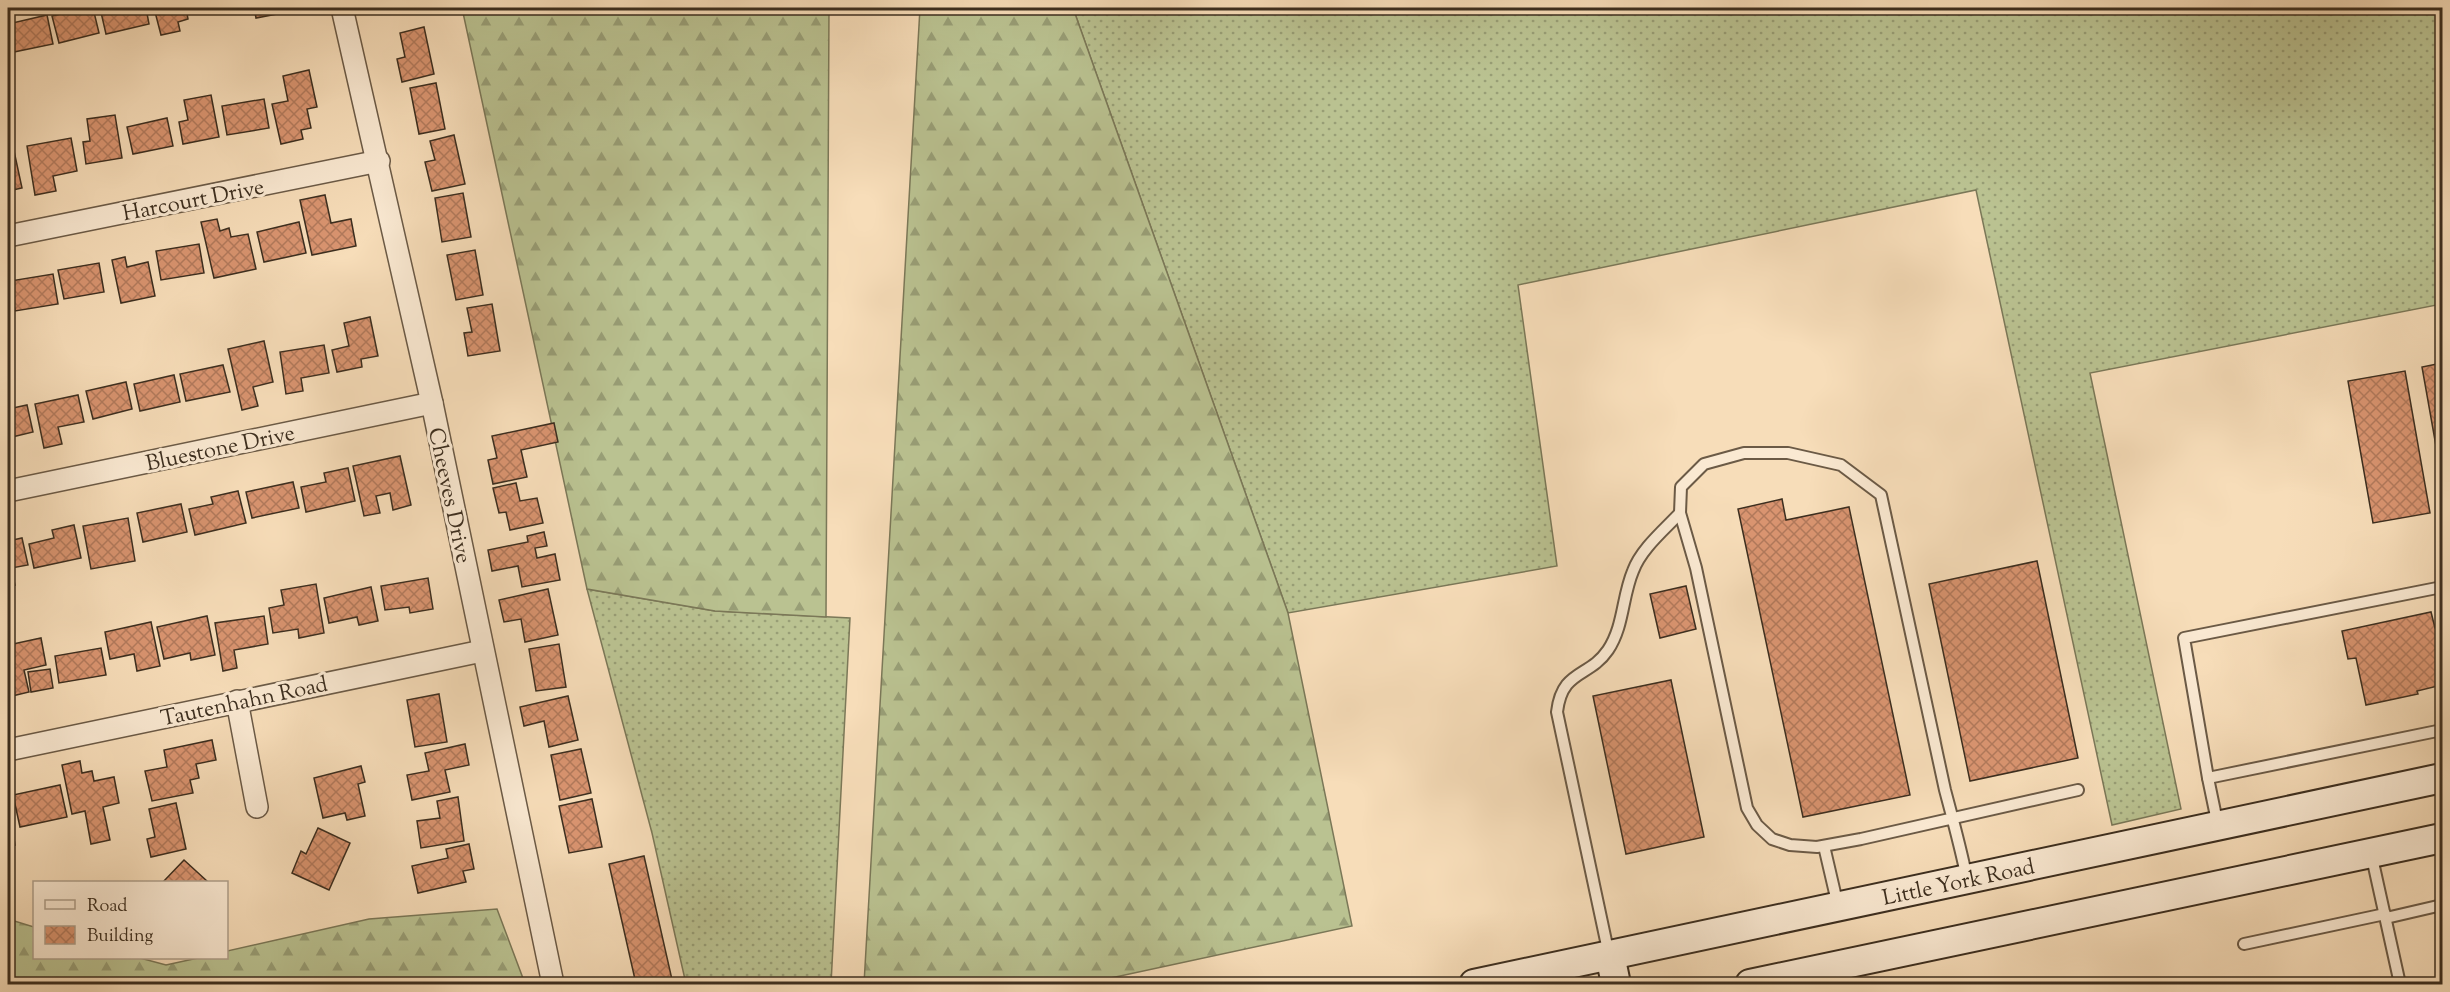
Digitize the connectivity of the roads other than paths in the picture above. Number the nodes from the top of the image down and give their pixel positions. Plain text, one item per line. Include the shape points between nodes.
1 (342, 8) edge
2 (379, 161) junction
3 (8, 236) edge
4 (432, 403) junction
5 (8, 491) edge
6 (1680, 513) junction
7 (2442, 587) edge
8 (482, 651) junction
9 (237, 701) junction
10 (2442, 730) edge
11 (8, 750) edge
12 (2208, 778) junction
13 (2442, 778) edge
14 (2078, 790) dead end
15 (257, 807) dead end
16 (1953, 819) junction
17 (2218, 826) junction
18 (2442, 838) edge
19 (1824, 846) junction
20 (2371, 853) junction
21 (1967, 879) junction
22 (2442, 905) edge
23 (1838, 906) junction
24 (2385, 916) junction
25 (2244, 944) dead end
26 (1610, 955) junction
27 (553, 984) edge
28 (1474, 984) edge
29 (1616, 984) edge
30 (1750, 984) edge
31 (2400, 984) edge

1 - 2 street, Cheeves Drive
2 - 3 street, Harcourt Drive
2 - 4 street, Cheeves Drive
4 - 5 street, Bluestone Drive
4 - 8 street, Cheeves Drive
6 - 16 lane via 1681,487 1704,464 1744,453 1788,453 1841,465 1881,495
6 - 19 lane via 1696,568 1747,808 1772,839 1790,845
6 - 26 lane via 1633,570 1617,635 1606,653 1567,682 1559,698 1557,712
7 - 12 lane via 2184,638
8 - 9 street, Tautenhahn Road
8 - 27 street, Cheeves Drive
9 - 11 street, Tautenhahn Road
9 - 15 street
10 - 12 lane
12 - 17 lane
13 - 17 main road, Little York Road
14 - 16 lane
16 - 19 lane
16 - 21 lane
17 - 21 main road, Little York Road
18 - 20 main road
19 - 23 lane
20 - 24 lane
20 - 30 main road
21 - 23 main road, Little York Road
22 - 24 lane
23 - 26 main road, Little York Road
24 - 25 lane
24 - 31 lane
26 - 28 main road, Little York Road
26 - 29 main road

